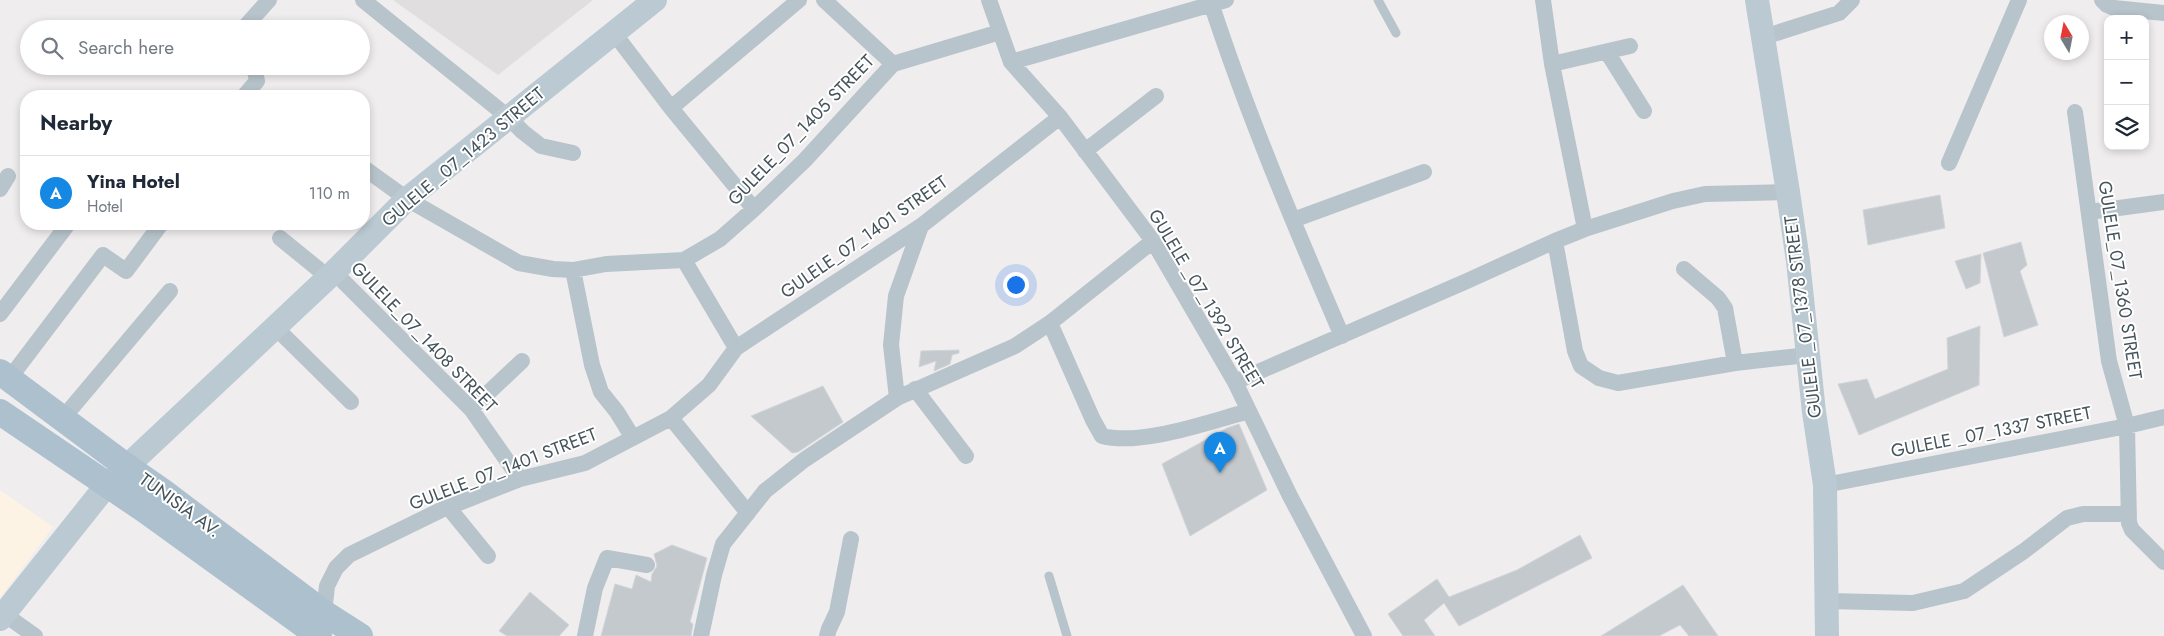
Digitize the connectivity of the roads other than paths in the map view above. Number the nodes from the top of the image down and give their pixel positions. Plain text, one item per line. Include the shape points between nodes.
1 (269, 0) edge
2 (363, 0) edge
3 (655, 0) edge
4 (799, 0) edge
5 (824, 0) edge
6 (989, 0) edge
7 (1378, 0) edge
8 (1543, 0) edge
9 (1757, 0) edge
10 (1852, 0) edge
11 (2019, 0) edge
12 (2102, 0) edge
13 (1219, 2) edge
14 (2164, 13) edge
15 (251, 20) edge
16 (1000, 32) junction
17 (1396, 32) dead end
18 (614, 33) junction
19 (1764, 37) junction
20 (1630, 46) dead end
21 (1607, 52) junction
22 (1011, 62) junction
23 (893, 64) junction
24 (1552, 64) junction
25 (256, 75) edge
26 (250, 90) edge
27 (1156, 96) dead end
28 (671, 108) junction
29 (1644, 111) dead end
30 (2075, 112) dead end
31 (508, 117) junction
32 (1060, 117) junction
33 (1085, 151) junction
34 (573, 153) dead end
35 (1949, 163) dead end
36 (370, 172) edge
37 (1424, 172) dead end
38 (1788, 192) junction
39 (408, 199) junction
40 (2164, 202) edge
41 (754, 209) junction
42 (2089, 212) junction
43 (1293, 220) junction
44 (921, 226) junction
45 (1586, 229) junction
46 (63, 230) edge
47 (157, 230) edge
48 (280, 238) dead end
49 (1153, 241) junction
50 (1555, 241) junction
51 (684, 260) junction
52 (1684, 269) dead end
53 (573, 270) junction
54 (331, 274) junction
55 (170, 291) dead end
56 (0, 314) edge
57 (1050, 323) junction
58 (274, 327) junction
59 (1342, 336) junction
60 (736, 348) junction
61 (1808, 355) junction
62 (522, 360) dead end
63 (1735, 363) junction
64 (5, 375) edge
65 (1235, 382) junction
66 (915, 389) junction
67 (897, 398) junction
68 (351, 402) dead end
69 (471, 409) junction
70 (1249, 411) junction
71 (0, 412) edge
72 (2164, 417) edge
73 (63, 418) junction
74 (671, 418) junction
75 (2127, 426) junction
76 (633, 438) junction
77 (966, 456) dead end
78 (126, 466) junction
79 (520, 480) junction
80 (1825, 484) junction
81 (106, 486) junction
82 (448, 507) junction
83 (748, 513) junction
84 (2129, 514) junction
85 (851, 539) dead end
86 (488, 556) dead end
87 (2164, 562) edge
88 (647, 565) dead end
89 (1048, 576) dead end
90 (1828, 601) junction
91 (2, 616) edge
92 (319, 627) edge
93 (35, 636) edge
94 (360, 636) edge
95 (586, 636) edge
96 (701, 636) edge
97 (828, 636) edge
98 (1067, 636) edge
99 (1364, 636) edge
100 (1827, 636) edge

1 - 15 street
2 - 31 street
3 - 18 main road, GULELE _07_1423 STREET
4 - 28 street
5 - 23 street
6 - 16 street, GULELE _07_1392 STREET
7 - 17 lane
8 - 24 street
9 - 19 main road, GULELE _07_1378 STREET
10 - 19 street via 1840,13
11 - 35 street
12 - 14 street via 2114,8
13 - 22 street
13 - 43 street via 1229,56
16 - 22 street, GULELE _07_1392 STREET
16 - 23 street
18 - 28 street
18 - 31 main road, GULELE _07_1423 STREET
19 - 38 main road, GULELE _07_1378 STREET
20 - 21 street
21 - 24 street
21 - 29 street
22 - 32 street, GULELE _07_1392 STREET
23 - 41 street, GULELE_07_1405 STREET via 805,160
24 - 45 street
25 - 26 street via 257,81
27 - 33 street
28 - 41 street
30 - 42 street, GULELE_07_1360 STREET
31 - 34 street via 541,146
31 - 39 main road, GULELE _07_1423 STREET
32 - 33 street, GULELE _07_1392 STREET
32 - 44 street, GULELE_07_1401 STREET
33 - 49 street, GULELE _07_1392 STREET
36 - 39 street, GULELE_07_1405 STREET
37 - 43 street
38 - 45 street via 1705,194 1673,200
38 - 61 main road, GULELE _07_1378 STREET
39 - 53 street, GULELE_07_1405 STREET via 518,263
39 - 54 main road, GULELE _07_1423 STREET
40 - 42 street
41 - 51 street, GULELE_07_1405 STREET via 720,239
42 - 75 street, GULELE_07_1360 STREET via 2109,361
43 - 59 street
44 - 60 street, GULELE_07_1401 STREET
44 - 67 street via 896,296 891,345
45 - 50 street
46 - 56 street
47 - 64 street via 126,271 103,255
48 - 54 street, GULELE_07_1408 STREET
49 - 57 street
49 - 65 street, GULELE _07_1392 STREET
50 - 59 street
50 - 63 street via 1575,351 1581,366 1599,378 1618,383
51 - 53 street, GULELE_07_1405 STREET via 606,264
51 - 60 street
52 - 63 street via 1725,308
53 - 76 street via 592,365 601,392
54 - 58 main road, GULELE _07_1423 STREET
54 - 69 street, GULELE_07_1408 STREET
55 - 73 street
57 - 66 street via 1016,346
57 - 70 street via 1102,436 1153,436
58 - 68 street
58 - 78 main road, GULELE _07_1423 STREET
59 - 65 street
60 - 74 street, GULELE_07_1401 STREET via 709,385
61 - 63 street
61 - 80 main road, GULELE _07_1378 STREET
62 - 69 street
64 - 73 main road, TUNISIA AV.
65 - 70 street, GULELE _07_1392 STREET
66 - 67 street
66 - 77 street
67 - 83 street via 765,490
69 - 79 street, GULELE_07_1408 STREET
70 - 99 street, GULELE _07_1392 STREET
71 - 81 main road, TUNISIA AV.
72 - 75 street, GULELE _07_1337 STREET
73 - 78 main road, TUNISIA AV.
74 - 76 street, GULELE_07_1401 STREET
74 - 83 street
75 - 80 street, GULELE _07_1337 STREET
75 - 84 street, GULELE_07_1360 STREET
76 - 79 street, GULELE_07_1401 STREET via 585,463
78 - 81 main road, GULELE _07_1423 STREET
78 - 92 main road, TUNISIA AV. via 162,491
79 - 82 street, GULELE_07_1401 STREET
80 - 90 main road, GULELE _07_1378 STREET
81 - 91 main road, GULELE _07_1423 STREET
81 - 92 main road, TUNISIA AV.
82 - 86 street
82 - 92 street, GULELE_07_1401 STREET via 349,555 336,568 327,586
83 - 96 street via 723,544
84 - 87 street via 2132,530
84 - 90 street via 2083,514 2067,518 1964,590 1912,603
85 - 97 street
88 - 95 street via 607,558 595,588
89 - 98 lane
90 - 100 main road, GULELE _07_1378 STREET
91 - 93 street
92 - 94 main road, TUNISIA AV.

